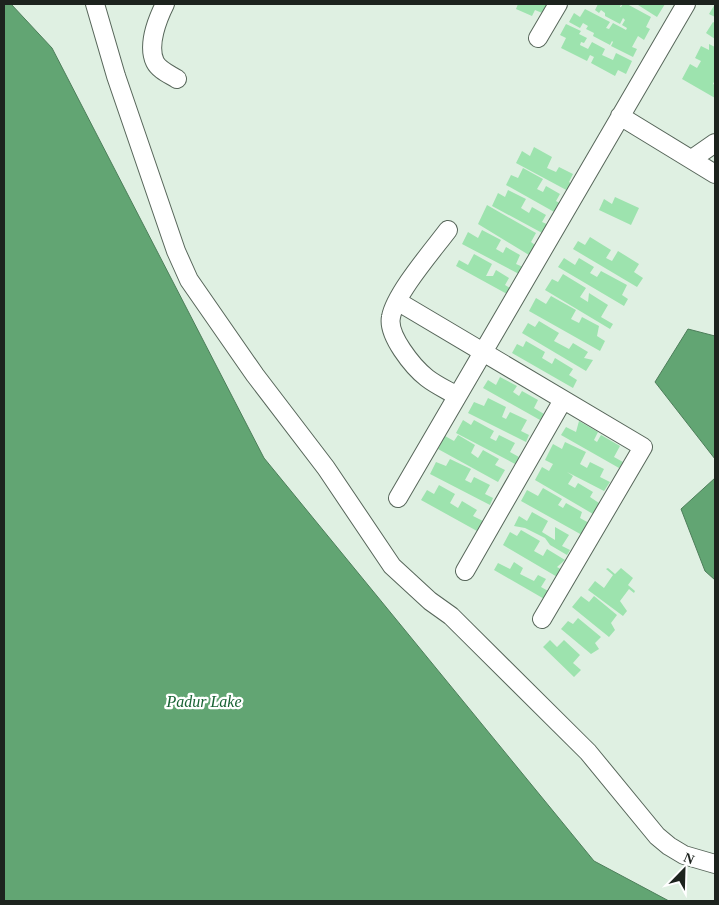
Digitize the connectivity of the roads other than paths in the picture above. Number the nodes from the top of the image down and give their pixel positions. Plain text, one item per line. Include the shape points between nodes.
1 (95, 4) edge
2 (165, 4) edge
3 (558, 4) edge
4 (686, 4) edge
5 (538, 38) dead end
6 (177, 79) dead end
7 (618, 120) junction
8 (715, 143) edge
9 (692, 159) junction
10 (715, 174) edge
11 (448, 230) dead end
12 (397, 301) junction
13 (482, 352) junction
14 (457, 396) junction
15 (563, 400) junction
16 (398, 498) dead end
17 (465, 570) dead end
18 (542, 619) dead end
19 (715, 864) edge

1 - 19 street via 176,250 189,280 255,376 326,468 380,550 403,577 451,616 582,745 657,836 684,855
2 - 6 street via 157,20 152,44 155,61
3 - 5 street
4 - 7 street
7 - 9 street
7 - 13 street
8 - 9 street
9 - 10 street
11 - 12 street
12 - 13 street
12 - 14 street via 390,325 408,358 428,379
13 - 14 street
13 - 15 street
14 - 16 street
15 - 17 street
15 - 18 street via 643,447

